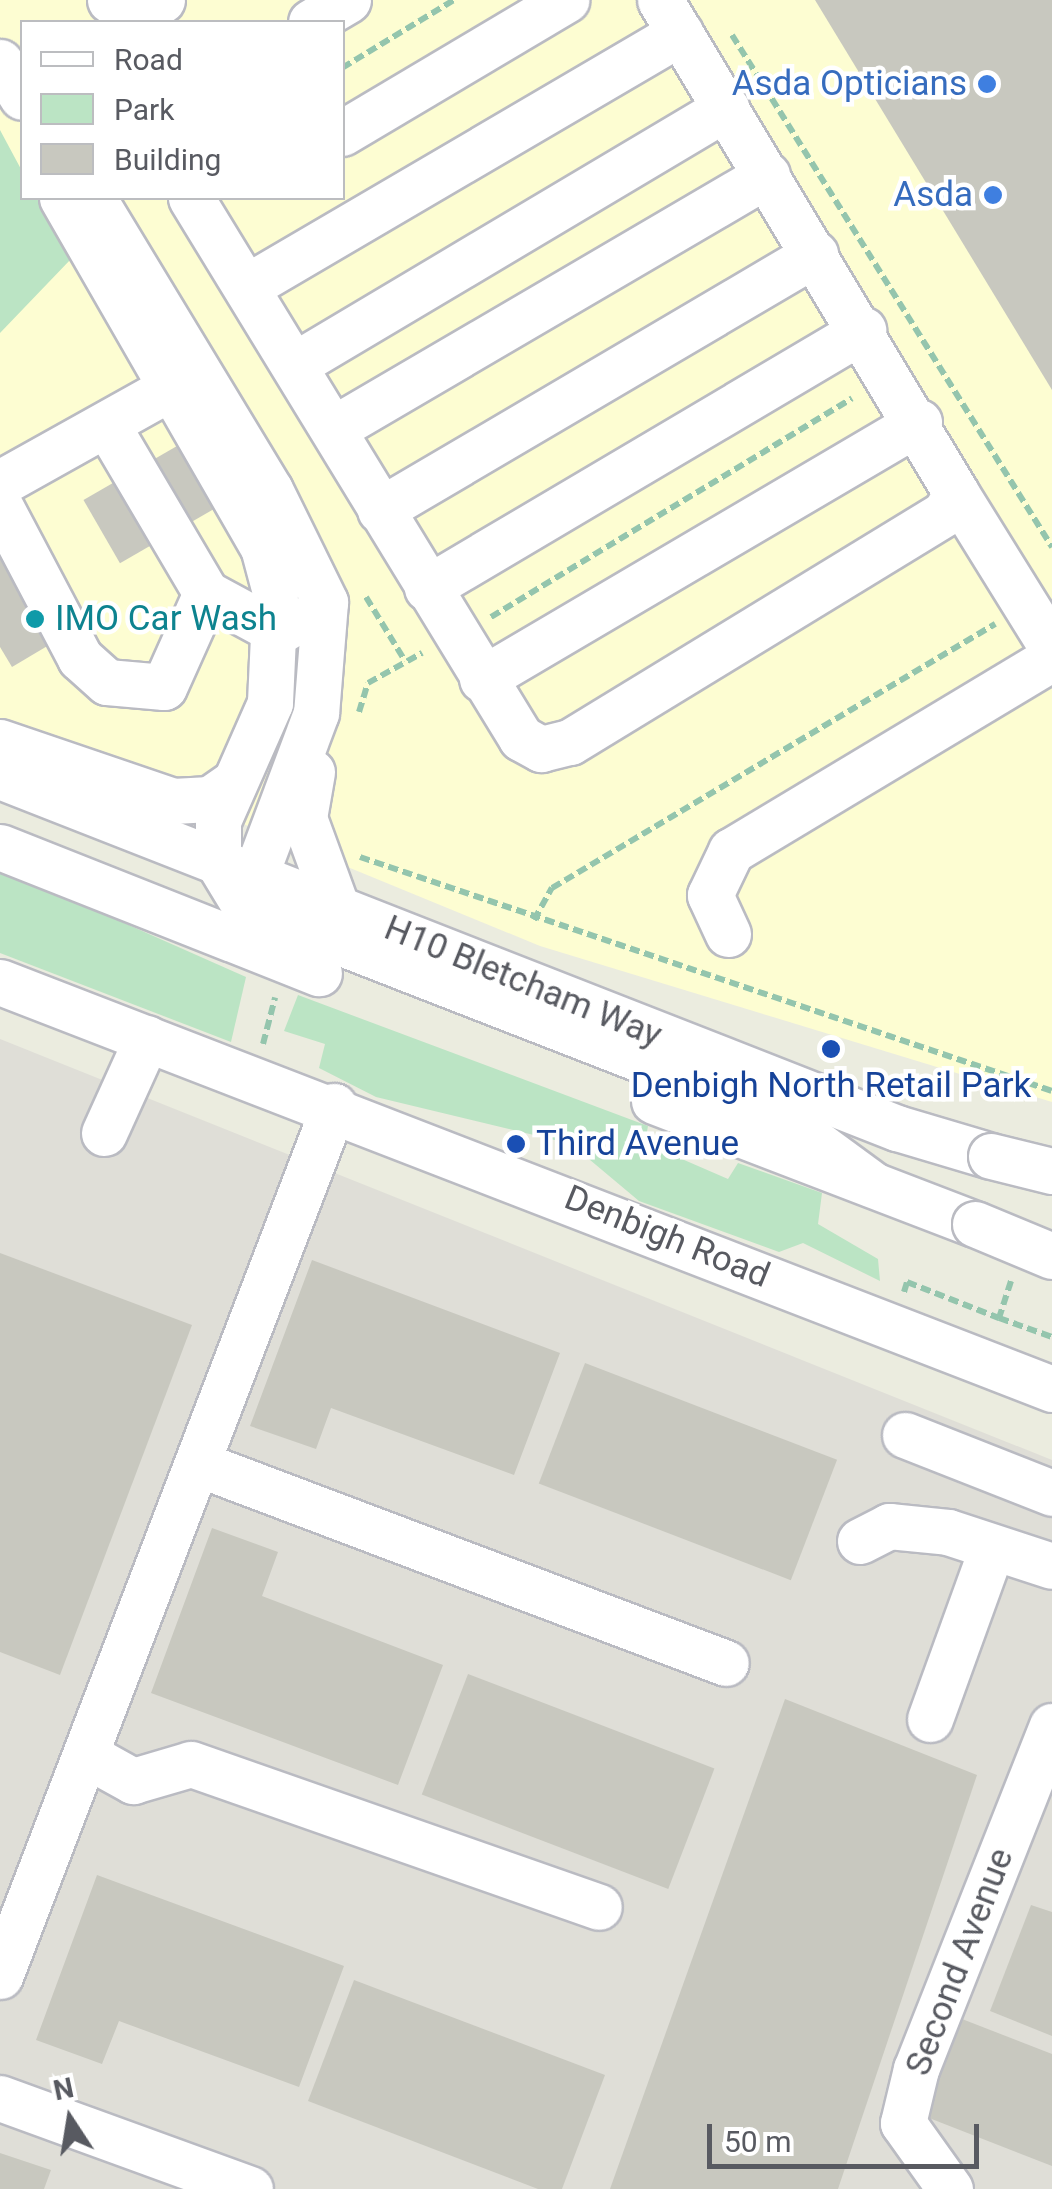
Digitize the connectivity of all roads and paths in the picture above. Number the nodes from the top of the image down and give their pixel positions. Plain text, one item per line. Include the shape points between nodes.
1 (162, 0) edge
2 (348, 0) edge
3 (454, 0) edge
4 (566, 0) edge
5 (112, 9) edge
6 (687, 16) edge
7 (314, 20) edge
8 (0, 62) edge
9 (345, 66) edge
10 (20, 94) edge
11 (726, 108) junction
12 (345, 131) edge
13 (767, 175) junction
14 (63, 200) edge
15 (94, 200) edge
16 (210, 204) edge
17 (815, 254) junction
18 (248, 286) junction
19 (862, 330) junction
20 (294, 364) junction
21 (188, 389) junction
22 (919, 422) junction
23 (107, 425) junction
24 (333, 430) junction
25 (0, 483) edge
26 (270, 490) junction
27 (956, 493) junction
28 (0, 506) edge
29 (380, 510) junction
30 (1052, 547) edge
31 (426, 588) junction
32 (206, 593) junction
33 (326, 602) junction
34 (1028, 605) junction
35 (278, 632) junction
36 (1052, 648) edge
37 (1052, 658) edge
38 (482, 679) junction
39 (0, 742) edge
40 (0, 776) edge
41 (234, 782) junction
42 (308, 840) junction
43 (0, 847) edge
44 (239, 881) junction
45 (337, 908) junction
46 (182, 919) junction
47 (534, 920) junction
48 (728, 934) dead end
49 (285, 960) junction
50 (0, 982) edge
51 (147, 1038) junction
52 (254, 1079) junction
53 (1052, 1091) edge
54 (334, 1106) junction
55 (104, 1133) dead end
56 (1052, 1171) edge
57 (872, 1184) junction
58 (1052, 1256) edge
59 (907, 1282) dead end
60 (999, 1318) dead end
61 (1052, 1390) edge
62 (905, 1435) dead end
63 (199, 1464) junction
64 (1052, 1493) edge
65 (1052, 1512) edge
66 (860, 1541) dead end
67 (992, 1548) junction
68 (1043, 1564) edge
69 (726, 1663) dead end
70 (930, 1719) dead end
71 (1052, 1726) edge
72 (86, 1756) junction
73 (598, 1906) dead end
74 (12, 1908) edge
75 (0, 1976) edge
76 (0, 2098) edge
77 (250, 2189) edge
78 (950, 2189) edge

1 - 5 street via 136,15
2 - 7 street
3 - 9 path
4 - 12 street
6 - 11 street
6 - 18 street
6 - 30 path
8 - 10 street
11 - 13 street
11 - 20 street
13 - 17 street
13 - 24 street
14 - 21 street
15 - 21 street
16 - 18 street
17 - 19 street
17 - 29 street
18 - 20 street
19 - 22 street
19 - 31 street
20 - 24 street
21 - 23 street
21 - 26 street
21 - 35 street via 262,547
22 - 27 street
22 - 38 street
23 - 25 street
23 - 32 street
24 - 29 street
26 - 33 street
26 - 35 street via 270,526 299,616
27 - 34 street
27 - 38 street via 946,514 570,742 541,749 520,738
28 - 32 street via 80,658 107,682 164,687
29 - 31 street
31 - 38 street
32 - 35 street
33 - 42 street via 330,703 304,801
33 - 44 street via 316,713
34 - 36 street
34 - 47 path via 552,888
35 - 41 street via 270,703
37 - 48 street via 731,851 710,895
39 - 41 street via 173,802 210,798
40 - 44 street, H10 Bletcham Way
41 - 44 street via 218,821
42 - 45 street
42 - 47 path
43 - 46 street, H10 Bletcham Way
44 - 45 street, H10 Bletcham Way
44 - 46 street
44 - 57 street, H10 Bletcham Way via 771,1110
45 - 56 street, H10 Bletcham Way, bridge via 897,1128
46 - 49 street, H10 Bletcham Way
47 - 53 path
49 - 52 path
49 - 57 street, H10 Bletcham Way
50 - 51 street, Denbigh Road
51 - 52 street, Denbigh Road
51 - 55 street
52 - 54 street, Denbigh Road
54 - 61 street, Denbigh Road
54 - 63 street
57 - 58 street, H10 Bletcham Way, bridge
59 - 60 path
62 - 64 street
63 - 69 street
63 - 72 street
65 - 68 street
66 - 67 street via 889,1526
67 - 68 street
67 - 70 street
71 - 78 street, Second Avenue via 916,2069 903,2123
72 - 73 street via 134,1781 191,1764
72 - 74 street
74 - 75 street
76 - 77 street

